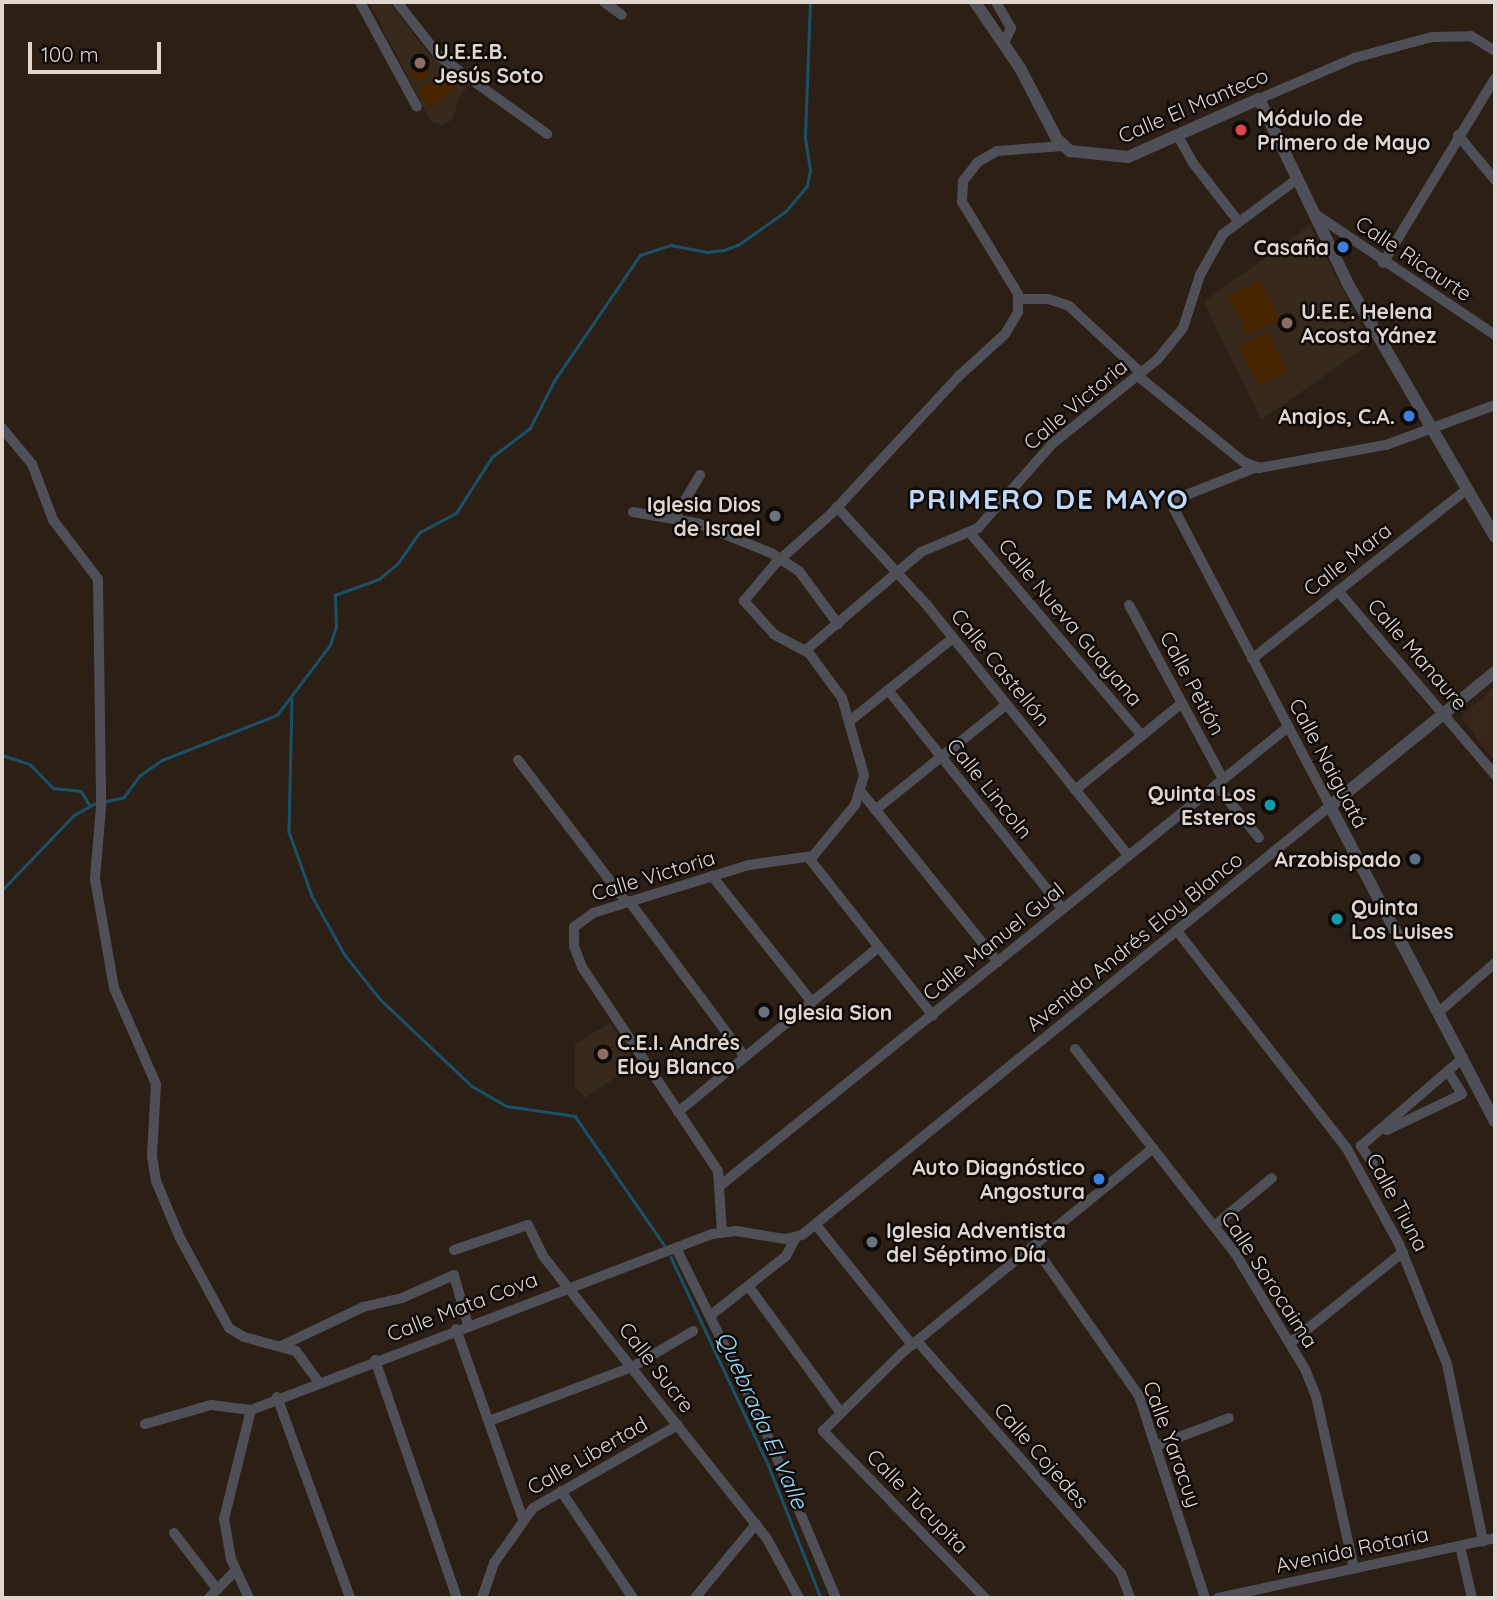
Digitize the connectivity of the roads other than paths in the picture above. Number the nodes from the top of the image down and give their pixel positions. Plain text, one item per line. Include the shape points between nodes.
1 (360, 2) edge
2 (397, 2) edge
3 (604, 2) edge
4 (975, 2) edge
5 (996, 2) edge
6 (622, 15) dead end
7 (1004, 43) junction
8 (1495, 51) edge
9 (1495, 78) edge
10 (1259, 99) junction
11 (417, 107) dead end
12 (547, 134) dead end
13 (1458, 135) junction
14 (1178, 136) junction
15 (1063, 146) junction
16 (1297, 180) junction
17 (1495, 180) edge
18 (1313, 212) junction
19 (1238, 221) junction
20 (1383, 263) junction
21 (1020, 299) junction
22 (1495, 335) edge
23 (1140, 375) junction
24 (1495, 405) edge
25 (2, 428) edge
26 (1434, 428) junction
27 (1257, 467) junction
28 (700, 475) dead end
29 (1466, 490) junction
30 (837, 507) junction
31 (633, 512) dead end
32 (1495, 513) edge
33 (675, 517) junction
34 (1484, 522) junction
35 (971, 533) junction
36 (1495, 537) edge
37 (781, 559) junction
38 (901, 574) junction
39 (1338, 591) junction
40 (1129, 605) dead end
41 (838, 624) junction
42 (953, 638) junction
43 (806, 650) junction
44 (1252, 659) junction
45 (1495, 672) edge
46 (888, 690) junction
47 (1182, 703) junction
48 (1006, 705) junction
49 (1444, 714) junction
50 (851, 720) junction
51 (1288, 727) junction
52 (1142, 736) junction
53 (941, 757) junction
54 (517, 760) dead end
55 (1495, 775) edge
56 (1219, 782) junction
57 (1075, 790) junction
58 (862, 793) junction
59 (1330, 806) junction
60 (875, 810) junction
61 (1259, 838) dead end
62 (1128, 855) junction
63 (808, 857) junction
64 (712, 876) junction
65 (628, 902) junction
66 (1063, 909) junction
67 (1177, 931) junction
68 (879, 947) junction
69 (998, 962) junction
70 (1495, 963) edge
71 (812, 1002) junction
72 (1438, 1012) junction
73 (933, 1016) junction
74 (1059, 1028) junction
75 (745, 1057) junction
76 (1463, 1059) junction
77 (1448, 1072) junction
78 (678, 1112) junction
79 (1495, 1121) edge
80 (1372, 1137) junction
81 (1153, 1148) junction
82 (1373, 1164) dead end
83 (1272, 1178) dead end
84 (721, 1185) junction
85 (816, 1225) junction
86 (1214, 1226) junction
87 (722, 1232) junction
88 (796, 1237) junction
89 (1034, 1246) junction
90 (676, 1248) junction
91 (454, 1250) dead end
92 (1403, 1252) junction
93 (569, 1287) junction
94 (749, 1287) junction
95 (711, 1315) junction
96 (468, 1325) junction
97 (456, 1329) junction
98 (693, 1331) dead end
99 (914, 1343) junction
100 (1290, 1343) junction
101 (281, 1346) junction
102 (375, 1360) junction
103 (632, 1367) junction
104 (318, 1381) junction
105 (277, 1397) junction
106 (251, 1410) junction
107 (841, 1413) junction
108 (1229, 1418) dead end
109 (489, 1420) junction
110 (145, 1424) dead end
111 (678, 1425) junction
112 (1156, 1446) junction
113 (561, 1490) junction
114 (523, 1519) junction
115 (755, 1524) junction
116 (174, 1533) dead end
117 (1495, 1538) edge
118 (1483, 1541) junction
119 (1460, 1546) junction
120 (1354, 1569) junction
121 (235, 1571) junction
122 (217, 1589) junction
123 (209, 1598) edge
124 (249, 1598) edge
125 (350, 1598) edge
126 (457, 1598) edge
127 (482, 1598) edge
128 (633, 1598) edge
129 (695, 1598) edge
130 (799, 1598) edge
131 (836, 1598) edge
132 (985, 1598) edge
133 (1130, 1598) edge
134 (1205, 1598) edge
135 (1225, 1598) edge
136 (1472, 1598) edge

1 - 11 street
2 - 12 street via 440,57
3 - 6 street
4 - 7 street
5 - 7 street via 1011,28
7 - 15 street
8 - 10 street, Calle El Manteco via 1471,36 1432,37 1363,55
9 - 13 street
10 - 14 street, Calle El Manteco
10 - 16 street
13 - 17 street
13 - 20 street
14 - 15 street, Calle El Manteco via 1121,158 1078,153
14 - 19 street
15 - 21 street via 992,153 961,184 964,208
16 - 18 street
16 - 19 street, Calle Victoria
18 - 20 street, Calle Ricaurte
18 - 26 street via 1349,286
19 - 23 street, Calle Victoria via 1209,256 1178,335
20 - 22 street, Calle Ricaurte
21 - 23 street via 1048,299 1069,306
21 - 30 street via 1005,334 959,376
23 - 27 street via 1244,462
23 - 35 street, Calle Victoria via 1044,452
24 - 26 street
25 - 101 street via 32,464 53,520 98,579 101,807 95,880 116,996 156,1084 152,1156 156,1181 180,1238 229,1328
26 - 27 street via 1386,445
26 - 29 street
27 - 44 street, Calle Naiguatá via 1181,497 1174,509
28 - 33 street
29 - 34 street
29 - 39 street, Calle Mara
30 - 37 street
30 - 38 street, Calle Castellón
31 - 33 street
32 - 34 street
33 - 37 street
34 - 36 street
35 - 38 street via 932,545
35 - 52 street, Calle Nueva Guayana
37 - 41 street via 799,571
37 - 43 street via 744,601 774,634
38 - 41 street
38 - 42 street, Calle Castellón
39 - 44 street, Calle Mara
39 - 49 street, Calle Manaure
40 - 47 street, Calle Petión
41 - 43 street
42 - 46 street
42 - 48 street, Calle Castellón
43 - 50 street via 839,692
44 - 51 street, Calle Naiguatá
45 - 49 street, Avenida Andrés Eloy Blanco
46 - 50 street
46 - 53 street, Calle Lincoln
47 - 52 street
47 - 56 street, Calle Petión
48 - 53 street
48 - 57 street, Calle Castellón
49 - 55 street, Calle Manaure
49 - 59 street, Avenida Andrés Eloy Blanco
50 - 58 street via 864,775
51 - 56 street, Calle Manuel Gual
51 - 59 street, Calle Naiguatá
52 - 57 street
53 - 60 street
53 - 66 street, Calle Lincoln
54 - 65 street
56 - 61 street, Calle Petión
56 - 62 street, Calle Manuel Gual
57 - 62 street, Calle Castellón
58 - 60 street
58 - 63 street via 826,846
59 - 67 street, Avenida Andrés Eloy Blanco
59 - 72 street, Calle Naiguatá
60 - 69 street
62 - 66 street, Calle Manuel Gual
63 - 64 street, Calle Victoria via 766,860
63 - 68 street
64 - 65 street, Calle Victoria
64 - 71 street
65 - 75 street
65 - 78 street, Calle Victoria via 578,922 573,946 590,981
66 - 69 street, Calle Manuel Gual
67 - 74 street, Avenida Andrés Eloy Blanco
67 - 92 street, Calle Tiuna via 1346,1147
68 - 71 street
68 - 73 street
69 - 73 street, Calle Manuel Gual
70 - 72 street
71 - 75 street
72 - 76 street, Calle Naiguatá
73 - 84 street, Calle Manuel Gual
74 - 81 street, Calle Sorocaima
74 - 85 street, Avenida Andrés Eloy Blanco
75 - 78 street
76 - 77 street
76 - 79 street, Calle Naiguatá
77 - 80 street
77 - 80 street via 1462,1094
78 - 84 street, Calle Victoria via 718,1171
80 - 82 street via 1361,1146
81 - 86 street, Calle Sorocaima
81 - 89 street
83 - 86 street
84 - 87 street, Calle Victoria
85 - 88 street, Avenida Andrés Eloy Blanco
85 - 99 street, Calle Cojedes
86 - 100 street, Calle Sorocaima
87 - 88 street, Calle Mata Cova
87 - 90 street, Calle Mata Cova
88 - 94 street via 789,1252
89 - 99 street
89 - 112 street, Calle Yaracuy via 1135,1388
90 - 93 street, Calle Mata Cova
90 - 95 street
91 - 93 street, Calle Sucre via 528,1225 543,1256
92 - 100 street
92 - 118 street, Calle Tiuna via 1447,1364
93 - 96 street, Calle Mata Cova
93 - 103 street, Calle Sucre
94 - 95 street
94 - 107 street
95 - 131 street via 761,1418
96 - 97 street, Calle Mata Cova
96 - 101 street via 454,1275 402,1298 363,1307
97 - 102 street, Calle Mata Cova
97 - 109 street
98 - 103 street
99 - 107 street
99 - 133 street, Calle Cojedes via 1121,1573
100 - 120 street, Calle Sorocaima via 1316,1396
101 - 104 street via 303,1356
102 - 104 street, Calle Mata Cova
102 - 126 street
103 - 109 street
103 - 111 street, Calle Sucre
104 - 105 street, Calle Mata Cova
105 - 106 street, Calle Mata Cova
105 - 125 street
106 - 110 street via 211,1405
106 - 121 street via 225,1511
107 - 132 street, Calle Tucupita via 823,1431
108 - 112 street
109 - 114 street
111 - 113 street, Calle Libertad
111 - 115 street, Calle Sucre
112 - 134 street, Calle Yaracuy
113 - 114 street, Calle Libertad
113 - 128 street
114 - 127 street, Calle Libertad via 494,1563
115 - 129 street
115 - 130 street, Calle Sucre via 780,1559
116 - 122 street
117 - 118 street, Avenida Rotaria
118 - 119 street, Avenida Rotaria
119 - 120 street, Avenida Rotaria
119 - 136 street
120 - 135 street, Avenida Rotaria
121 - 122 street
121 - 124 street
122 - 123 street

